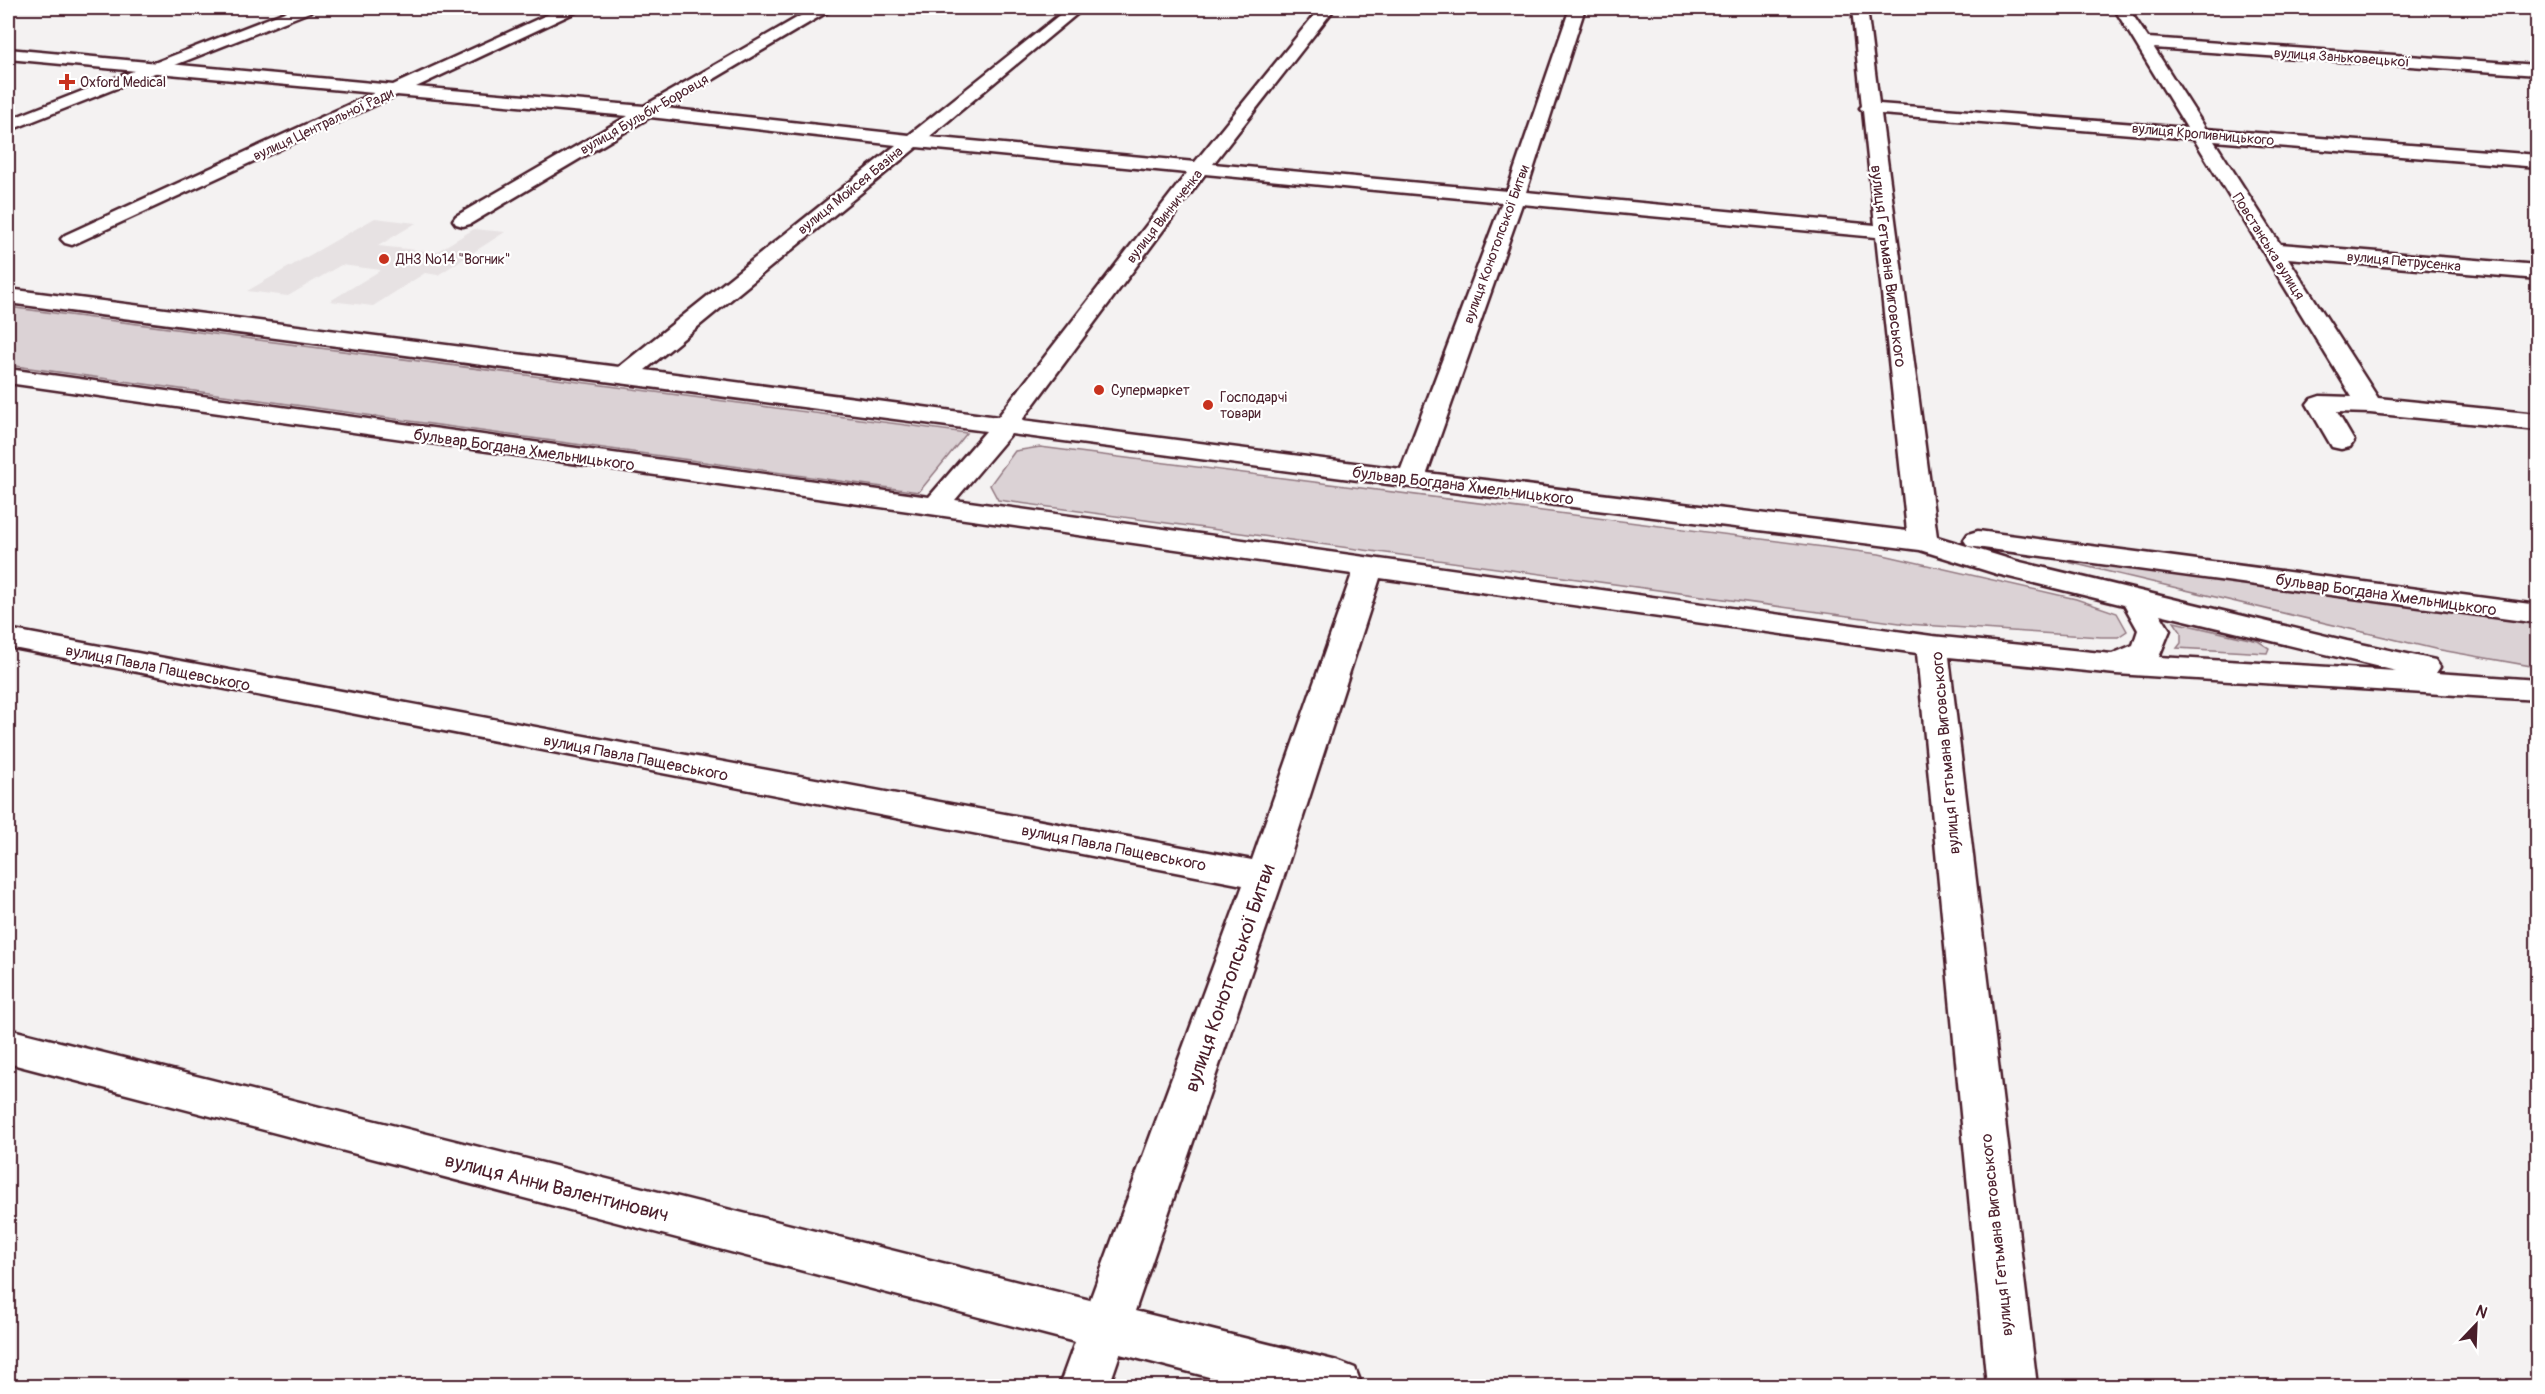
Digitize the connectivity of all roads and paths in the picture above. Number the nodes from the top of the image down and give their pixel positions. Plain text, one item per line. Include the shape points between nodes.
1 (307, 8) edge
2 (573, 8) edge
3 (824, 8) edge
4 (1077, 8) edge
5 (1328, 8) edge
6 (1578, 8) edge
7 (1859, 8) edge
8 (2121, 8) edge
9 (2146, 43) junction
10 (8, 54) edge
11 (151, 69) junction
12 (2538, 70) edge
13 (394, 91) junction
14 (1869, 108) junction
15 (649, 112) junction
16 (8, 126) edge
17 (2199, 133) junction
18 (910, 141) junction
19 (2538, 161) edge
20 (1200, 168) junction
21 (1514, 198) junction
22 (463, 220) dead end
23 (1885, 232) junction
24 (72, 239) dead end
25 (2271, 250) junction
26 (2538, 272) edge
27 (8, 296) edge
28 (624, 375) junction
29 (8, 376) edge
30 (2370, 405) junction
31 (2538, 422) edge
32 (1003, 427) junction
33 (2341, 441) dead end
34 (1411, 479) junction
35 (935, 507) junction
36 (1978, 540) dead end
37 (1923, 542) junction
38 (1369, 567) junction
39 (2135, 599) junction
40 (2538, 614) edge
41 (8, 638) edge
42 (1932, 646) junction
43 (2116, 664) junction
44 (2538, 690) edge
45 (1265, 876) junction
46 (8, 1047) edge
47 (1106, 1327) junction
48 (1084, 1386) edge
49 (1337, 1386) edge
50 (2012, 1386) edge

1 - 11 street
2 - 13 street, вулиця Центральної Ради
3 - 15 street, вулиця Бульби-Боровця
4 - 18 street, вулиця Мойсея Базіна
5 - 20 street, вулиця Винниченка
6 - 21 street, вулиця Конотопської Битви
7 - 14 street, вулиця Гетьмана Виговського
8 - 9 street, Повстанська вулиця
9 - 12 street, вулиця Заньковецької
9 - 17 street, Повстанська вулиця
10 - 11 street
11 - 13 street
11 - 16 street
13 - 15 street
13 - 24 street, вулиця Центральної Ради
14 - 17 street, вулиця Кропивницького
14 - 23 street, вулиця Гетьмана Виговського
15 - 18 street
15 - 22 street, вулиця Бульби-Боровця
17 - 19 street, вулиця Кропивницького
17 - 25 street, Повстанська вулиця
18 - 20 street
18 - 28 street, вулиця Мойсея Базіна
20 - 21 street
20 - 32 street, вулиця Винниченка
21 - 23 street
21 - 34 street, вулиця Конотопської Битви
23 - 37 street, вулиця Гетьмана Виговського
25 - 26 street, вулиця Петрусенка
25 - 30 street, Повстанська вулиця
27 - 28 street, бульвар Богдана Хмельницького
28 - 32 street, бульвар Богдана Хмельницького
29 - 35 street, бульвар Богдана Хмельницького
30 - 31 street
30 - 33 street via 2320,404
32 - 34 street, бульвар Богдана Хмельницького
32 - 35 street
34 - 37 street, бульвар Богдана Хмельницького
35 - 38 street, бульвар Богдана Хмельницького
36 - 40 street, бульвар Богдана Хмельницького
37 - 39 street via 2007,568
38 - 42 street, бульвар Богдана Хмельницького
38 - 45 street, вулиця Конотопської Битви
39 - 43 street, вулиця Гетьмана Виговського via 2154,630 2147,651
39 - 44 street via 2346,651
41 - 45 street, вулиця Павла Пащевського
42 - 43 street, вулиця Гетьмана Виговського
42 - 50 street, вулиця Гетьмана Виговського
43 - 44 street
45 - 47 street, вулиця Конотопської Битви
46 - 47 street, вулиця Анни Валентинович
47 - 48 street, вулиця Конотопської Битви
47 - 49 street, вулиця Анни Валентинович

